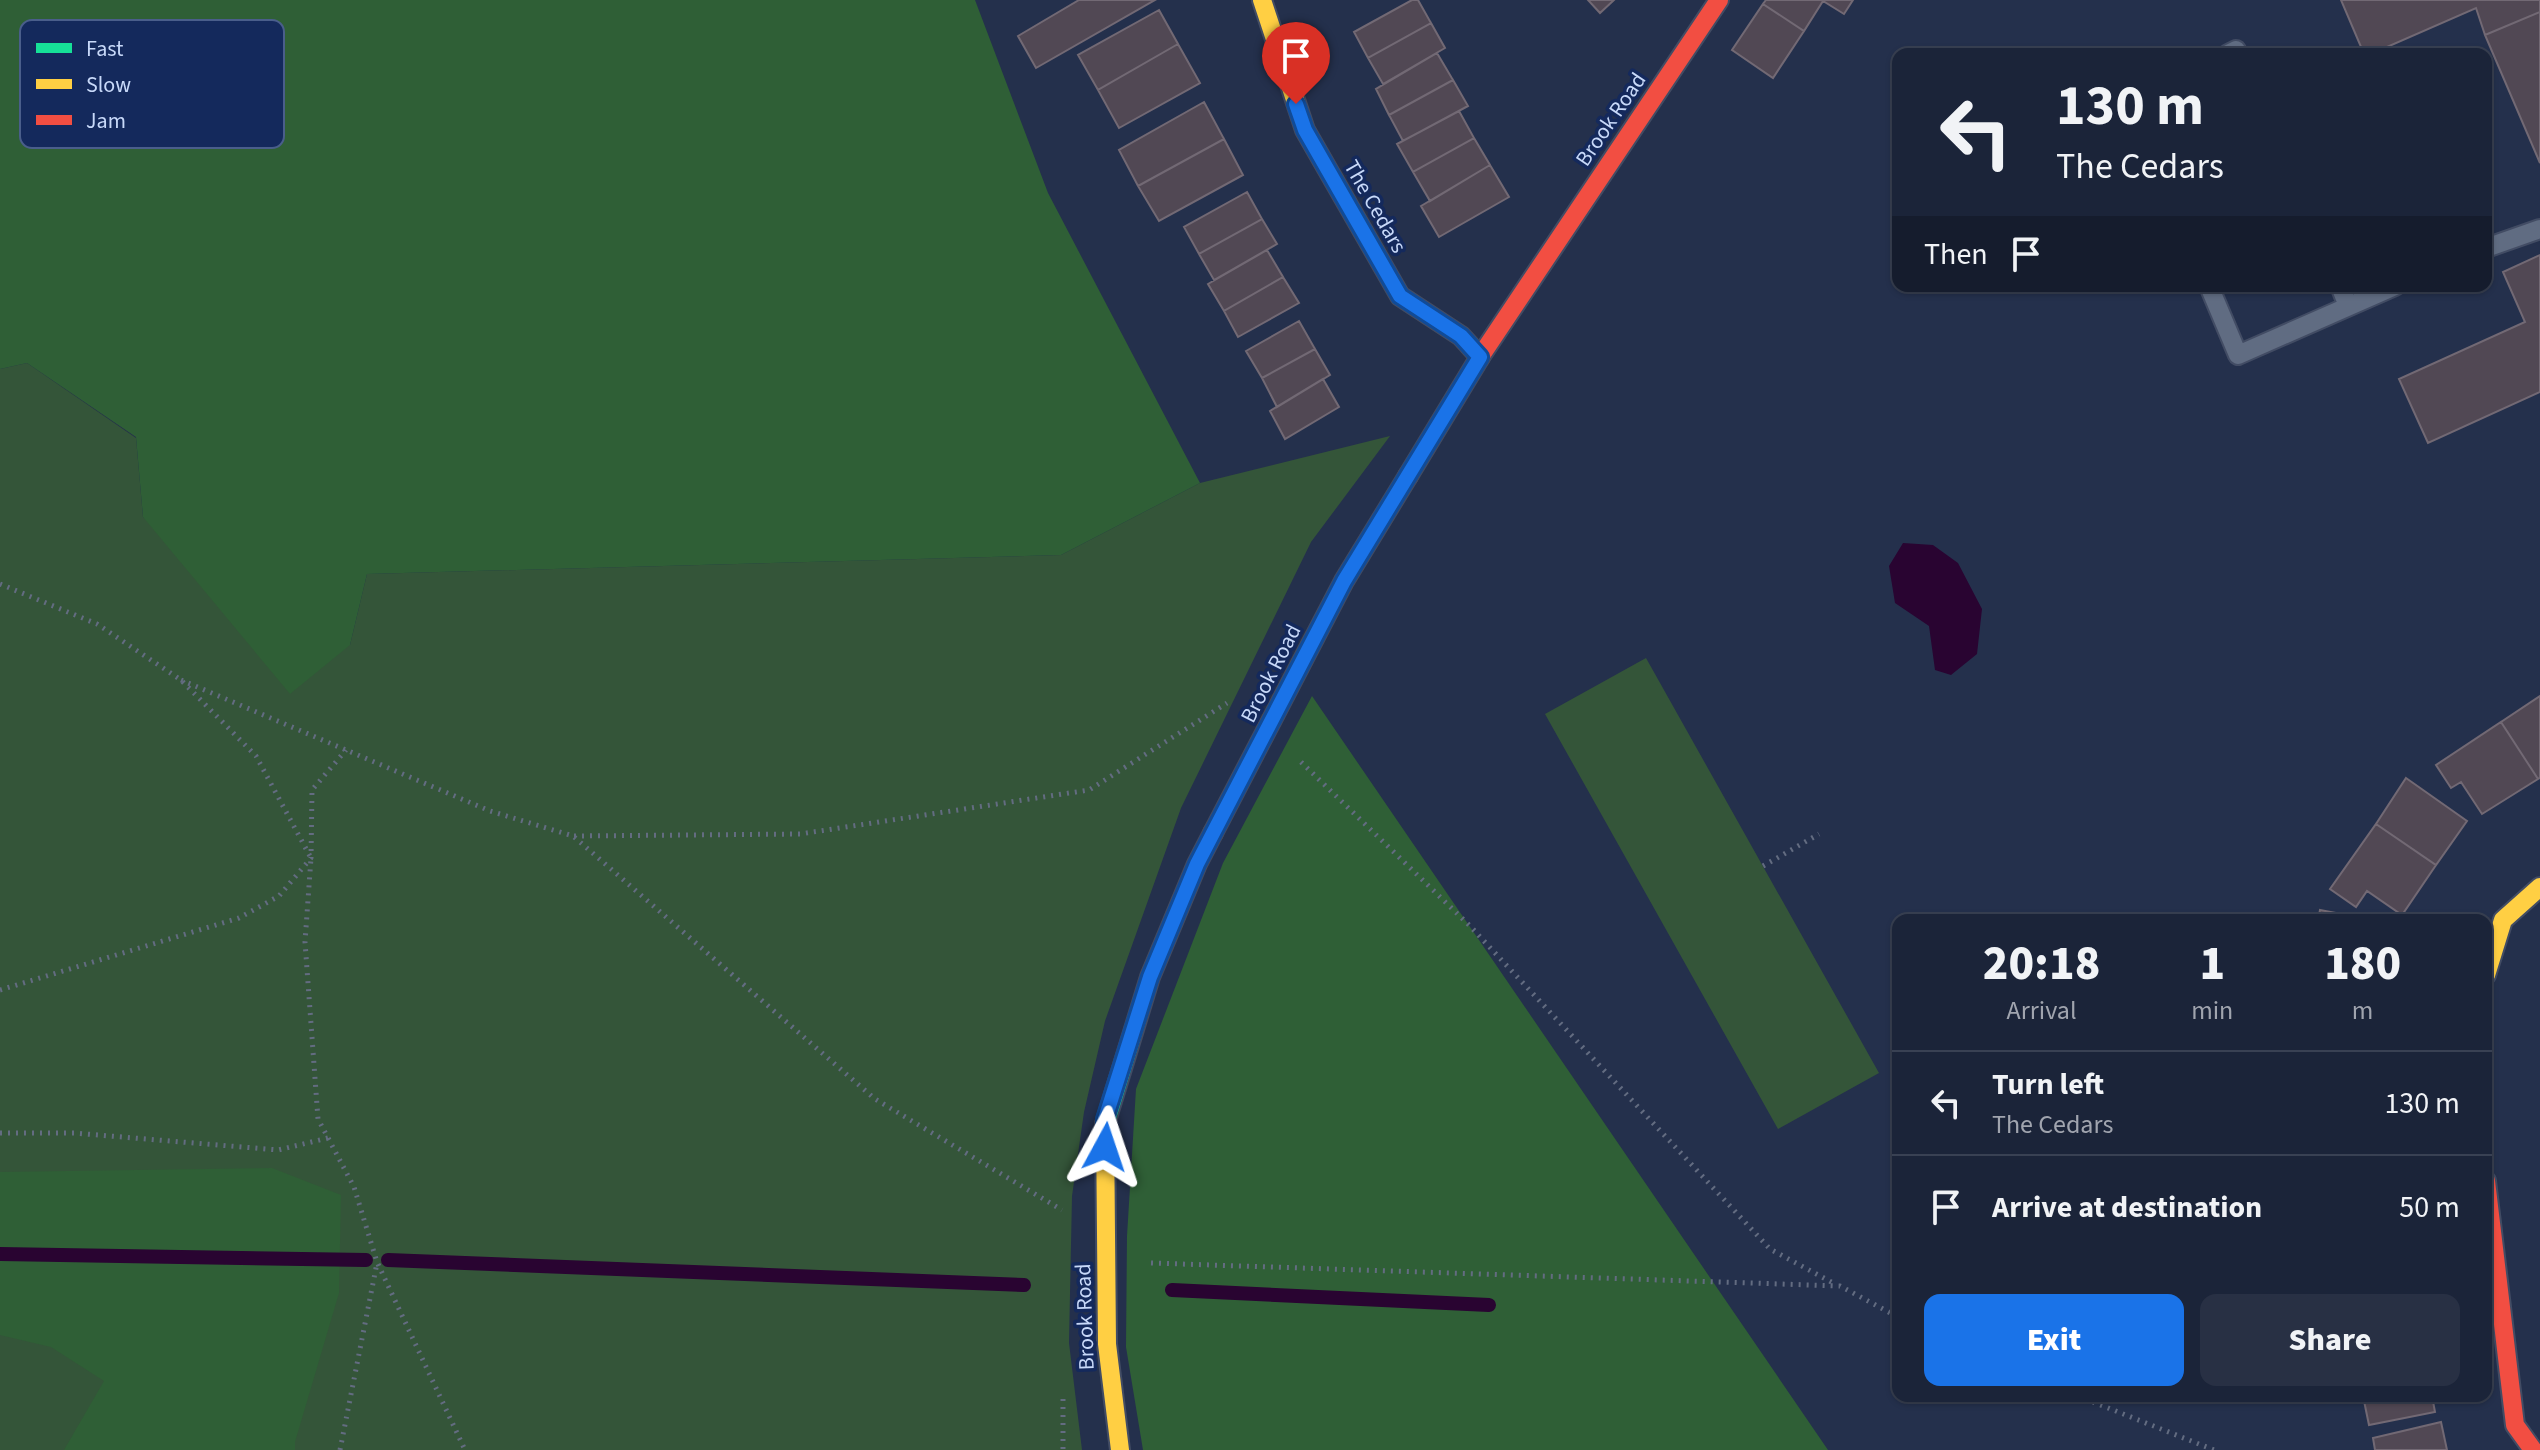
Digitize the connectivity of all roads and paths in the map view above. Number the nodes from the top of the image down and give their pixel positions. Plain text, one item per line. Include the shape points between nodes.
1 (1262, 0) edge
2 (1719, 0) edge
3 (2540, 229) edge
4 (2492, 246) edge
5 (2212, 292) edge
6 (2342, 292) edge
7 (2381, 292) edge
8 (2348, 306) junction
9 (1480, 357) junction
10 (0, 584) edge
11 (181, 680) junction
12 (1238, 696) dead end
13 (1268, 729) junction
14 (346, 750) junction
15 (1819, 834) dead end
16 (573, 836) junction
17 (311, 858) junction
18 (1763, 866) dead end
19 (2540, 887) edge
20 (2492, 956) edge
21 (0, 990) edge
22 (0, 1133) edge
23 (328, 1138) junction
24 (1070, 1215) dead end
25 (2492, 1231) edge
26 (377, 1262) junction
27 (1106, 1262) junction
28 (1840, 1286) junction
29 (1892, 1314) edge
30 (2093, 1402) edge
31 (340, 1450) edge
32 (465, 1450) edge
33 (1120, 1450) edge
34 (2214, 1450) edge
35 (2533, 1450) edge

1 - 9 street, The Cedars via 1305,130 1400,296 1461,336
2 - 9 street, Brook Road
3 - 4 lane
5 - 8 lane via 2238,355
6 - 8 lane
7 - 8 lane
9 - 13 street, Brook Road via 1344,581
10 - 11 path via 97,624
11 - 14 path
11 - 17 path via 256,756
12 - 16 path via 1089,790 800,834
13 - 27 street, Brook Road via 1197,864 1155,963 1105,1119
13 - 28 path via 1470,926 1770,1249
14 - 16 path via 490,811
14 - 17 path via 312,790
15 - 18 path
16 - 24 path via 875,1099
17 - 21 path via 279,896 239,918
17 - 23 path via 305,942 318,1119
19 - 20 street via 2503,920
22 - 23 path via 74,1133 278,1150
23 - 26 path via 354,1187
25 - 35 street via 2515,1425
26 - 31 path
26 - 32 path
27 - 28 path
27 - 33 street, Brook Road via 1107,1344
28 - 29 path
30 - 34 path

